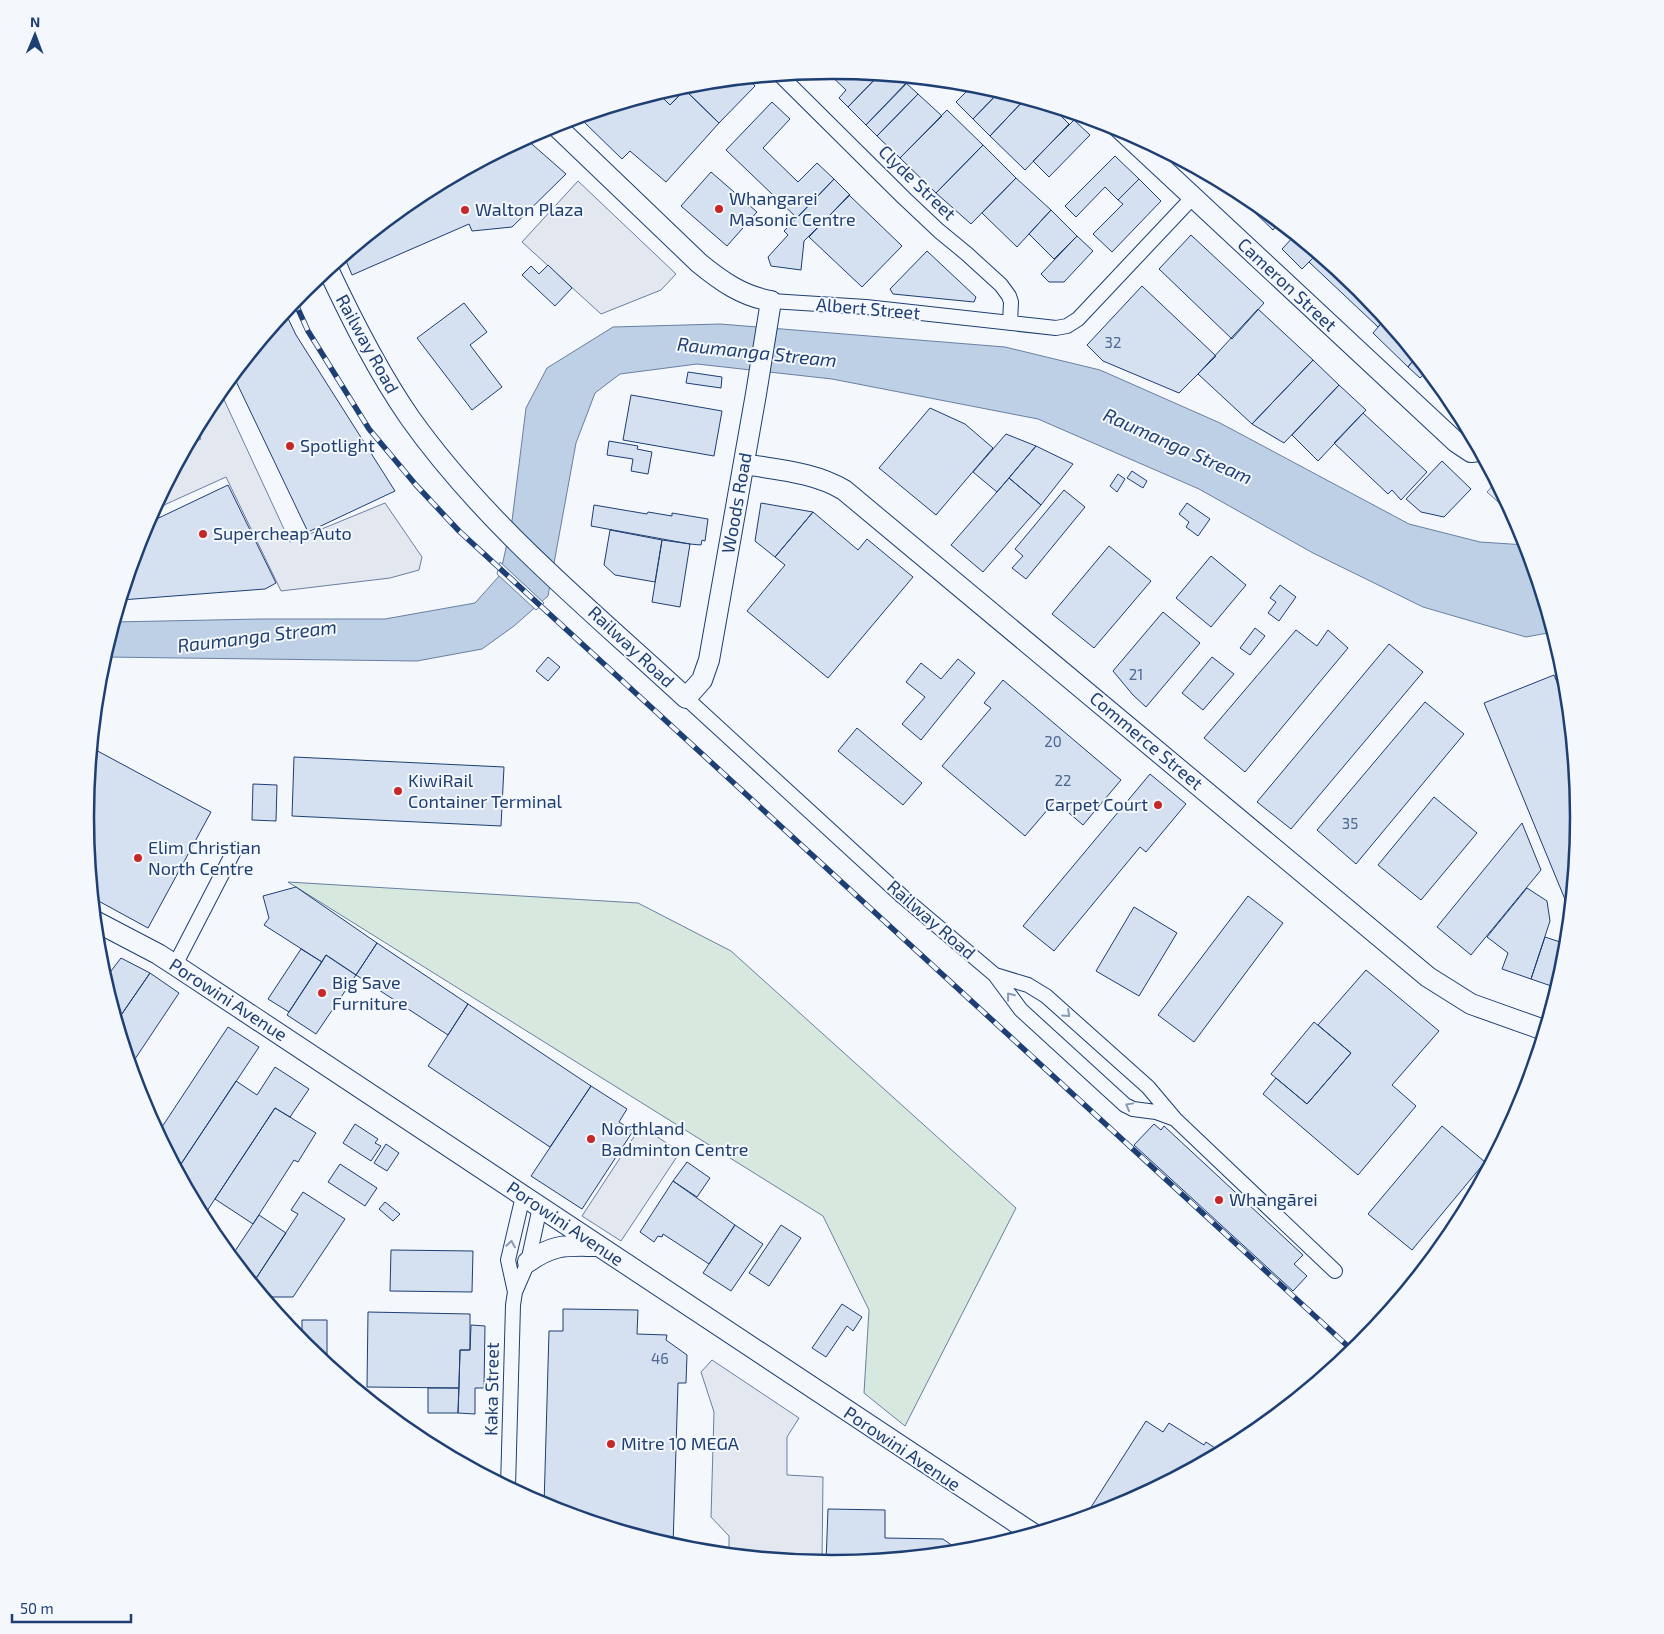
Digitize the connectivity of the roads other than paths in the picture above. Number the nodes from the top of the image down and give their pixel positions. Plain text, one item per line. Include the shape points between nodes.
1 (785, 80) edge
2 (561, 131) edge
3 (1138, 145) edge
4 (1193, 197) junction
5 (331, 275) edge
6 (771, 301) junction
7 (1010, 323) junction
8 (1473, 452) edge
9 (744, 464) junction
10 (686, 698) junction
11 (235, 849) dead end
12 (102, 925) edge
13 (175, 965) junction
14 (995, 975) junction
15 (1539, 1028) edge
16 (1175, 1119) junction
17 (523, 1196) junction
18 (540, 1207) junction
19 (598, 1246) junction
20 (528, 1262) junction
21 (1335, 1271) dead end
22 (514, 1292) junction
23 (508, 1480) edge
24 (1026, 1529) edge

1 - 7 street, Clyde Street via 911,205 1001,285 1011,302
2 - 6 street, Albert Street via 699,263 746,295
3 - 4 street, Cameron Street
4 - 7 street, Albert Street via 1068,326 1056,328
4 - 8 street, Cameron Street via 1456,442
5 - 10 street, Railway Road via 380,370 410,418 471,494 504,530
6 - 7 street, Albert Street via 866,307
6 - 9 street, Woods Road
9 - 10 street, Woods Road via 708,665 700,682
9 - 15 street, Commerce Street via 813,476 828,481 856,499 1428,977 1471,1004
10 - 14 street, Railway Road via 908,902
11 - 13 street
12 - 13 street, Porowini Avenue
13 - 17 street, Porowini Avenue
14 -> 16 street, Railway Road via 1028,985 1046,996 1148,1087
16 -> 14 street, Railway Road via 1127,1107 1021,1010
16 - 21 street, Railway Road
17 - 18 street, Porowini Avenue
22 -> 17 street, Kaka Street via 508,1260
18 - 19 street, Porowini Avenue
18 - 20 street, Kaka Street
19 - 20 street via 562,1246 541,1253
19 - 24 street, Porowini Avenue
20 - 22 street, Kaka Street
22 - 23 street, Kaka Street

